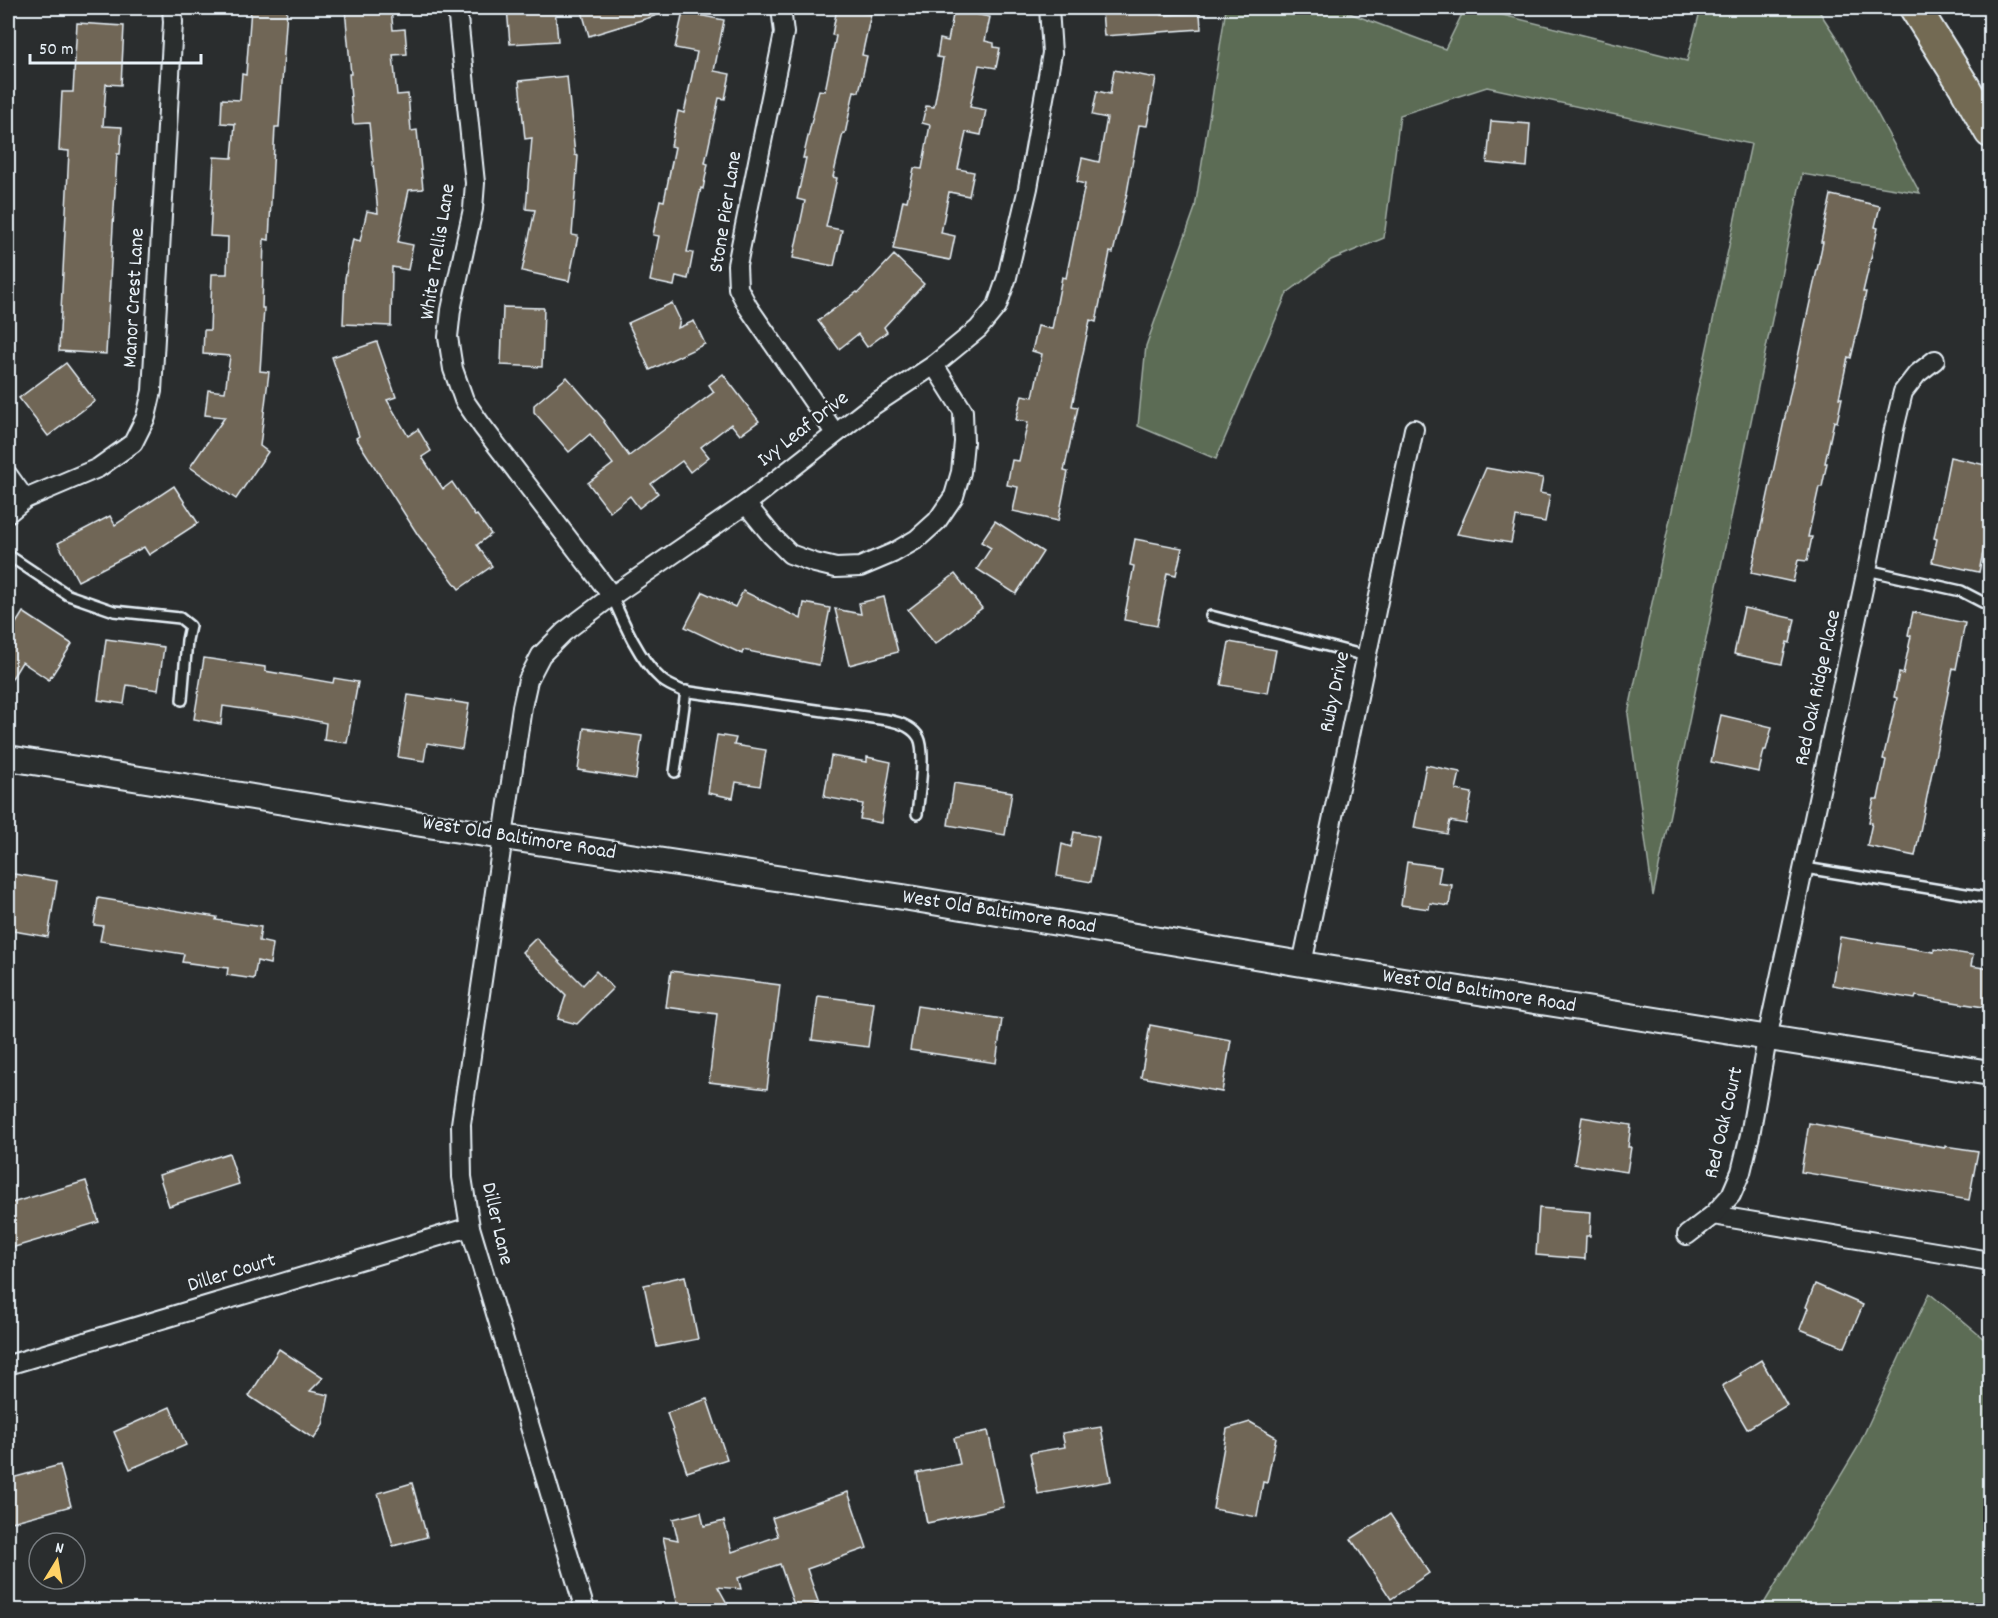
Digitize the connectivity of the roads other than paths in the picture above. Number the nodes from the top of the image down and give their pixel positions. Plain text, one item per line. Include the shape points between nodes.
1 (172, 8) edge
2 (457, 8) edge
3 (781, 8) edge
4 (1049, 8) edge
5 (1915, 8) edge
6 (1990, 132) edge
7 (1935, 360) dead end
8 (933, 365) junction
9 (1414, 429) dead end
10 (835, 433) junction
11 (8, 475) edge
12 (25, 500) junction
13 (746, 504) junction
14 (8, 513) edge
15 (8, 555) edge
16 (1867, 570) junction
17 (612, 596) junction
18 (1990, 606) edge
19 (1211, 616) dead end
20 (1366, 656) junction
21 (687, 691) junction
22 (182, 700) dead end
23 (8, 758) edge
24 (675, 772) dead end
25 (917, 814) dead end
26 (503, 837) junction
27 (1805, 868) junction
28 (1990, 898) edge
29 (1302, 964) junction
30 (1767, 1039) junction
31 (1990, 1073) edge
32 (1713, 1215) junction
33 (470, 1227) junction
34 (1687, 1235) dead end
35 (1990, 1261) edge
36 (8, 1365) edge
37 (585, 1611) edge

1 - 12 street, Manor Crest Lane via 152,391 146,417 133,443 98,468
2 - 17 street, White Trellis Lane via 475,183 451,310 448,337 453,369 464,400 482,426
3 - 10 street, Stone Pier Lane via 784,33 737,265 738,288
4 - 8 street, Ivy Leaf Drive via 1052,53 1028,188 1007,277 997,306 978,329
5 - 6 main road
7 - 16 street, Red Oak Ridge Place via 1903,392
8 - 10 street, Ivy Leaf Drive
8 - 13 street via 963,411 964,442 954,496 937,521 917,539 860,567 836,568 790,554
9 - 20 street, Ruby Drive
10 - 13 street, Ivy Leaf Drive
11 - 12 street
12 - 14 street, Manor Crest Lane
13 - 17 street, Ivy Leaf Drive
15 - 22 lane via 68,595 114,611 180,618 190,626
16 - 18 lane via 1961,591
16 - 27 street, Red Oak Ridge Place
17 - 21 lane via 643,656 662,680
17 - 26 street, Ivy Leaf Drive via 541,655 528,680
19 - 20 lane
20 - 29 street, Ruby Drive
21 - 24 lane
21 - 25 lane via 899,723 919,739 922,759
23 - 26 street, West Old Baltimore Road
26 - 29 street, West Old Baltimore Road via 903,897
26 - 33 street, Diller Lane via 461,1124 462,1177
27 - 28 lane
27 - 30 street, Red Oak Ridge Place
29 - 30 street, West Old Baltimore Road
30 - 31 street, West Old Baltimore Road
30 - 32 street, Red Oak Court via 1741,1172 1731,1196
32 - 34 street, Red Oak Court
32 - 35 street
33 - 36 street, Diller Court
33 - 37 street, Diller Lane

